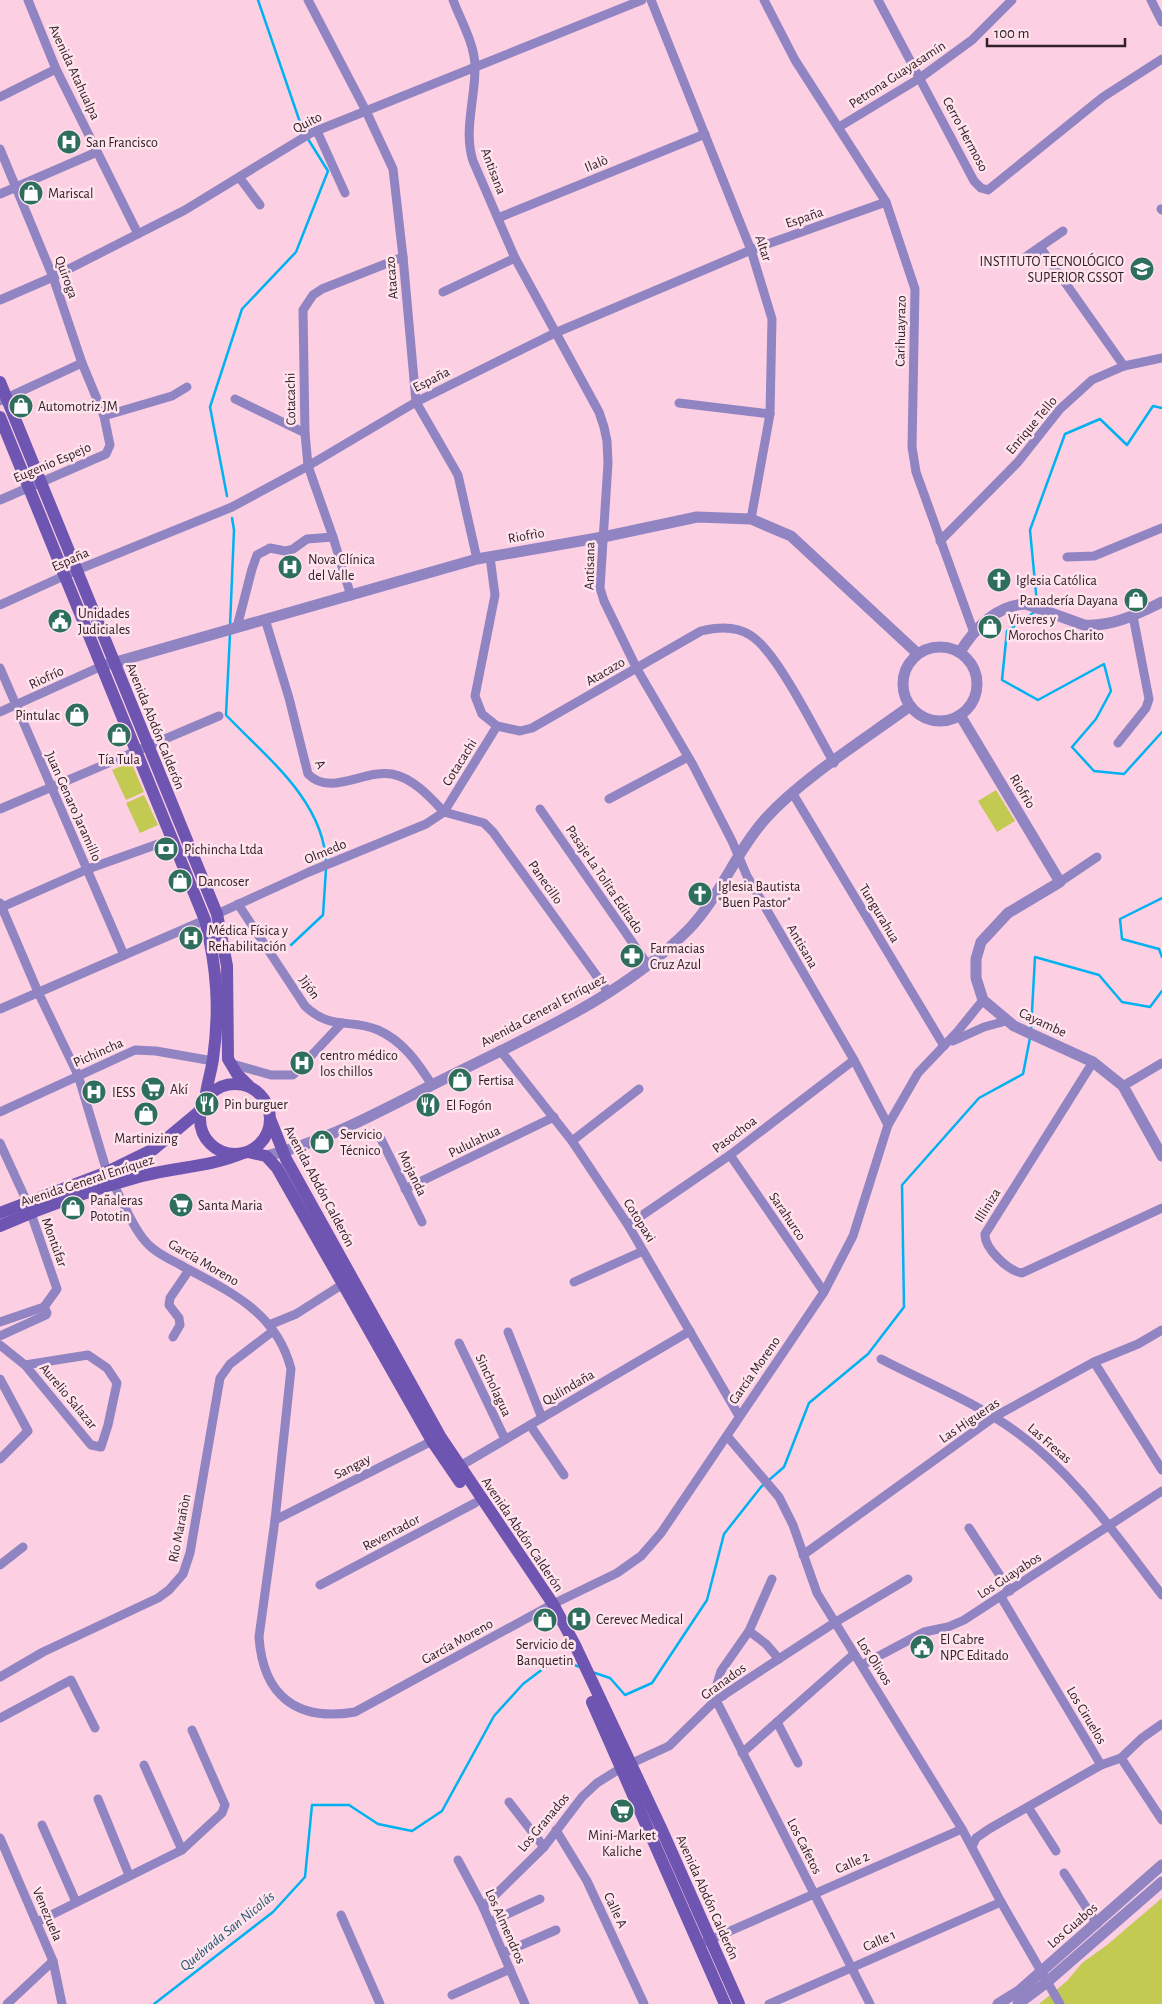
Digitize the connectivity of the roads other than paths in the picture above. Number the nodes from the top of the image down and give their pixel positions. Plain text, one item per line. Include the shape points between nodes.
1 (28, 0) edge
2 (308, 0) edge
3 (453, 0) edge
4 (642, 0) edge
5 (651, 0) edge
6 (764, 0) edge
7 (878, 0) edge
8 (1012, 0) edge
9 (1151, 0) edge
10 (1161, 18) edge
11 (1162, 59) edge
12 (475, 66) junction
13 (56, 69) junction
14 (920, 78) junction
15 (0, 97) edge
16 (366, 111) junction
17 (839, 127) junction
18 (314, 132) junction
19 (705, 134) junction
20 (0, 149) edge
21 (97, 152) junction
22 (239, 178) junction
23 (16, 188) junction
24 (345, 193) dead end
25 (0, 194) edge
26 (886, 202) junction
27 (260, 204) dead end
28 (498, 218) junction
29 (1063, 231) dead end
30 (138, 234) junction
31 (1040, 247) junction
32 (751, 250) junction
33 (403, 257) junction
34 (515, 258) junction
35 (1021, 260) dead end
36 (53, 277) junction
37 (443, 292) dead end
38 (0, 300) edge
39 (555, 333) junction
40 (1162, 358) edge
41 (82, 363) junction
42 (1124, 366) junction
43 (0, 382) edge
44 (187, 387) dead end
45 (3, 400) edge
46 (235, 400) dead end
47 (416, 402) junction
48 (679, 403) dead end
49 (770, 414) junction
50 (104, 416) junction
51 (0, 417) edge
52 (305, 433) junction
53 (308, 466) junction
54 (41, 483) junction
55 (28, 487) junction
56 (0, 500) edge
57 (752, 519) junction
58 (1162, 528) edge
59 (333, 537) junction
60 (603, 537) junction
61 (940, 541) junction
62 (490, 557) junction
63 (1067, 557) dead end
64 (477, 559) junction
65 (71, 572) junction
66 (351, 596) junction
67 (1162, 602) edge
68 (0, 605) edge
69 (1133, 616) junction
70 (265, 619) junction
71 (236, 628) junction
72 (973, 630) junction
73 (960, 652) junction
74 (918, 653) junction
75 (108, 664) junction
76 (0, 668) edge
77 (637, 669) junction
78 (15, 706) junction
79 (910, 706) junction
80 (0, 712) edge
81 (960, 715) junction
82 (219, 716) dead end
83 (497, 726) junction
84 (1118, 743) dead end
85 (149, 747) junction
86 (136, 752) junction
87 (688, 757) junction
88 (834, 763) junction
89 (50, 788) junction
90 (793, 794) junction
91 (609, 799) dead end
92 (0, 809) edge
93 (540, 809) dead end
94 (444, 812) junction
95 (172, 840) junction
96 (738, 857) junction
97 (1097, 858) dead end
98 (88, 869) junction
99 (1060, 882) junction
100 (238, 904) junction
101 (1, 906) edge
102 (211, 917) junction
103 (124, 955) junction
104 (648, 965) junction
105 (38, 992) junction
106 (609, 993) junction
107 (983, 1000) junction
108 (0, 1009) edge
109 (342, 1023) junction
110 (1010, 1024) junction
111 (944, 1046) junction
112 (500, 1050) junction
113 (854, 1060) junction
114 (213, 1061) junction
115 (1093, 1062) junction
116 (229, 1063) junction
117 (1162, 1063) edge
118 (78, 1075) junction
119 (432, 1085) junction
120 (249, 1086) junction
121 (1123, 1086) junction
122 (639, 1089) dead end
123 (203, 1105) junction
124 (0, 1112) edge
125 (554, 1117) junction
126 (888, 1125) junction
127 (272, 1126) junction
128 (379, 1135) dead end
129 (572, 1141) junction
130 (0, 1142) edge
131 (303, 1144) junction
132 (282, 1151) junction
133 (246, 1153) junction
134 (730, 1155) junction
135 (266, 1156) junction
136 (1162, 1156) edge
137 (107, 1172) junction
138 (114, 1185) junction
139 (406, 1189) junction
140 (28, 1207) junction
141 (1162, 1208) edge
142 (0, 1213) edge
143 (422, 1222) dead end
144 (628, 1225) junction
145 (0, 1226) edge
146 (643, 1251) junction
147 (189, 1270) junction
148 (574, 1282) dead end
149 (343, 1284) junction
150 (824, 1292) junction
151 (44, 1307) junction
152 (0, 1322) edge
153 (271, 1328) junction
154 (1162, 1330) edge
155 (690, 1331) junction
156 (508, 1332) dead end
157 (0, 1336) edge
158 (173, 1337) dead end
159 (459, 1343) dead end
160 (0, 1345) edge
161 (881, 1359) dead end
162 (1094, 1362) junction
163 (25, 1365) junction
164 (0, 1379) edge
165 (738, 1416) junction
166 (542, 1418) junction
167 (994, 1418) junction
168 (530, 1425) junction
169 (727, 1436) junction
170 (436, 1439) junction
171 (505, 1440) junction
172 (0, 1459) edge
173 (456, 1469) junction
174 (1162, 1470) edge
175 (564, 1475) dead end
176 (1162, 1491) edge
177 (474, 1503) junction
178 (276, 1520) junction
179 (1108, 1525) junction
180 (969, 1528) dead end
181 (23, 1547) dead end
182 (803, 1554) junction
183 (0, 1565) edge
184 (772, 1579) dead end
185 (908, 1579) dead end
186 (320, 1585) dead end
187 (1010, 1591) junction
188 (1162, 1595) edge
189 (1001, 1597) junction
190 (550, 1606) junction
191 (834, 1623) junction
192 (749, 1631) junction
193 (854, 1654) junction
194 (779, 1659) junction
195 (862, 1665) junction
196 (0, 1677) edge
197 (719, 1698) junction
198 (0, 1718) edge
199 (777, 1722) junction
200 (1162, 1724) edge
201 (95, 1728) dead end
202 (192, 1730) dead end
203 (742, 1753) junction
204 (1121, 1758) junction
205 (798, 1763) dead end
206 (144, 1765) dead end
207 (626, 1766) junction
208 (1101, 1766) junction
209 (98, 1798) dead end
210 (508, 1802) dead end
211 (1028, 1807) junction
212 (1162, 1820) edge
213 (42, 1825) dead end
214 (962, 1829) junction
215 (556, 1830) junction
216 (0, 1838) edge
217 (544, 1847) junction
218 (972, 1847) junction
219 (182, 1850) junction
220 (1056, 1851) dead end
221 (458, 1860) dead end
222 (1162, 1865) edge
223 (1064, 1873) dead end
224 (128, 1875) junction
225 (1162, 1882) edge
226 (814, 1893) junction
227 (540, 1899) dead end
228 (76, 1902) junction
229 (1001, 1902) junction
230 (483, 1907) junction
231 (341, 1915) dead end
232 (37, 1922) junction
233 (490, 1922) junction
234 (1097, 1924) junction
235 (556, 1930) dead end
236 (710, 1940) junction
237 (698, 1945) junction
238 (503, 1953) junction
239 (53, 1961) junction
240 (852, 1968) junction
241 (510, 1969) junction
242 (1041, 1972) junction
243 (1048, 1982) junction
244 (452, 1994) dead end
245 (7, 2004) edge
246 (62, 2004) edge
247 (380, 2004) edge
248 (526, 2004) edge
249 (644, 2004) edge
250 (725, 2004) edge
251 (739, 2004) edge
252 (769, 2004) edge
253 (870, 2004) edge
254 (998, 2004) edge
255 (1018, 2004) edge
256 (1060, 2004) edge

1 - 13 street, Avenida Atahualpa
2 - 16 street, Atacazo
3 - 12 street, Antisana via 473,50
4 - 12 street, Quito
5 - 19 street, Altar
6 - 17 street, Carihuayrazo via 795,60
7 - 14 street, Cerro Hermoso
8 - 14 street, Petrona Guayasamín via 972,40
9 - 10 street
11 - 14 street, Cerro Hermoso via 1103,97 988,190 974,181
12 - 16 street, Quito
12 - 28 street, Antisana via 470,153
13 - 15 street
13 - 21 street, Avenida Atahualpa
14 - 17 street, Petrona Guayasamín
16 - 18 street, Quito
16 - 33 street, Atacazo via 392,169
17 - 26 street, Carihuayrazo
18 - 22 street, Quito
18 - 24 street
19 - 28 street, Ilalò
19 - 32 street, Altar
20 - 23 street, Quiroga
21 - 23 street
21 - 30 street, Avenida Atahualpa
22 - 27 street
22 - 30 street, Quito
23 - 25 street
23 - 36 street, Quiroga
26 - 32 street, España
26 - 61 street, Carihuayrazo via 915,289 912,447 922,495
28 - 34 street, Antisana
29 - 31 street
30 - 36 street, Quito
31 - 35 street
31 - 42 street
32 - 39 street, España
32 - 49 street, Altar via 772,319
33 - 47 street, Atacazo
33 - 52 street, Cotacachi via 322,289 308,302 303,319
34 - 37 street
34 - 39 street, Antisana
36 - 38 street, Quito
36 - 41 street, Quiroga
39 - 47 street, España
39 - 60 street, Antisana via 599,412 607,441
40 - 42 street, Enrique Tello
41 - 45 street
41 - 50 street, Quiroga
42 - 61 street, Enrique Tello via 1092,380 1067,402 1018,462
43 - 45 main road, Avenida Abdón Calderón
44 - 50 street via 172,396
45 - 54 main road, Avenida Abdón Calderón
46 - 52 street
47 - 53 street, España
47 - 64 street, Atacazo via 458,475
48 - 49 street
49 - 57 street, Altar
50 - 54 street, Eugenio Espejo via 110,445 106,454
51 - 55 main road, Avenida Abdón Calderón
52 - 53 street, Cotacachi
53 - 59 street, Cotacachi
53 - 65 street, España via 232,507
54 - 55 street, Eugenio Espejo
54 - 65 main road, Avenida Abdón Calderón
55 - 56 street, Eugenio Espejo
55 - 65 main road, Avenida Abdón Calderón
57 - 60 street, Riofrìo via 697,517
57 - 74 street, Riofrìo via 791,536
58 - 63 street via 1094,556
59 - 66 street, Cotacachi
59 - 71 street via 307,539 293,550 270,548 258,555
60 - 62 street, Riofrìo
60 - 77 street, Antisana via 602,593
61 - 72 street, Carihuayrazo
62 - 64 street, Riofrìo
62 - 83 street via 495,595 475,696 482,714
64 - 66 street, Riofrìo
65 - 68 street, España
65 - 75 main road, Avenida Abdón Calderón
66 - 70 street, Riofrìo
67 - 69 street
69 - 72 street via 1111,624 1084,625 1026,604 1017,604 1004,608
69 - 84 street via 1149,699 1146,708
70 - 71 street, Riofrìo
70 - 94 street, A via 308,774 325,784 392,774 414,784
71 - 75 street, Riofrìo
72 - 73 street
73 - 74 street via 938,646
73 - 81 street via 974,668 977,689 974,700
74 - 79 street via 906,667 902,684
75 - 78 street, Riofrío
75 - 85 main road, Avenida Abdón Calderón
75 - 86 main road, Avenida Abdón Calderón
76 - 78 street, Juan Genaro Jaramillo
77 - 83 street, Atacazo via 532,728 520,731
77 - 87 street, Antisana
77 - 88 street, Atacazo via 701,631 715,628 749,634 767,648
78 - 80 street, Riofrío
78 - 89 street, Juan Genaro Jaramillo
79 - 81 street via 928,719 939,721
79 - 88 street, Avenida General Enríquez
81 - 99 street, Riofrìo
82 - 85 street
83 - 94 street, Cotacachi
85 - 86 street
85 - 102 main road, Avenida Abdón Calderón
86 - 89 street
86 - 95 main road, Avenida Abdón Calderón
87 - 91 street
87 - 96 street, Antisana
88 - 90 street, Avenida General Enríquez
89 - 92 street
89 - 98 street, Juan Genaro Jaramillo
90 - 96 street, Avenida General Enríquez via 767,817
90 - 111 street, Tungurahua
93 - 104 street, Pasaje La Tolita Editado
94 - 100 street, Olmedo via 426,824
94 - 106 street, Panecillo via 484,823 493,832
95 - 98 street
95 - 102 main road, Avenida Abdón Calderón
96 - 104 street, Avenida General Enríquez via 696,921
96 - 113 street, Antisana
97 - 99 street
98 - 101 street
98 - 103 street, Juan Genaro Jaramillo
99 - 107 street via 1008,913 980,942 976,978
100 - 102 street, Olmedo
100 - 109 street, Jijón via 305,1006 323,1020
101 - 105 street
102 - 103 street, Olmedo
102 - 114 main road, Avenida Abdón Calderón via 217,972
102 - 116 main road, Avenida Abdón Calderón via 227,966
103 - 105 street, Olmedo
104 - 106 street, Avenida General Enríquez
105 - 108 street, Olmedo
105 - 118 street
106 - 112 street, Avenida General Enríquez
107 - 110 street, Cayambe
107 - 111 street, García Moreno
109 - 116 street via 293,1075 271,1075
109 - 119 street, Jijón via 377,1030 396,1041 415,1060
110 - 111 street, García Moreno via 964,1035
110 - 115 street, Cayambe
111 - 126 street, García Moreno via 918,1073
112 - 119 street, Avenida General Enríquez
112 - 125 street, Cotopaxi
113 - 126 street, Antisana
113 - 134 street, Pasochoa
114 - 118 street, Pichincha via 135,1050
114 - 123 main road, Avenida Abdón Calderón
115 - 121 street, Cayambe
115 - 141 street, Illiniza via 985,1234 988,1248 1014,1272 1022,1273
116 - 120 main road
117 - 121 street
118 - 124 street, Pichincha
118 - 137 street
119 - 131 street, Avenida General Enríquez
120 - 123 main road via 234,1084 220,1087
120 - 127 main road via 257,1090 268,1104
121 - 136 street, Cayambe
122 - 129 street
123 - 133 main road via 201,1125 207,1140 227,1153
123 - 137 main road, Avenida General Enríquez via 164,1142
125 - 129 street, Cotopaxi
125 - 139 street, Pululahua
126 - 150 street, García Moreno via 852,1236
127 - 131 street via 288,1141
127 - 132 main road, Avenida Abdón Calderón
127 - 133 main road via 264,1140
128 - 139 street, Mojanda
129 - 144 street, Cotopaxi
130 - 140 street, Montùfar
131 - 132 street, Avenida General Enríquez
132 - 135 street, Avenida General Enríquez
132 - 170 main road, Avenida Abdón Calderón
133 - 135 main road
133 - 138 main road, Avenida General Enríquez via 214,1164 164,1171
134 - 144 street, Pasochoa
134 - 150 street, Sarahurco
135 - 149 main road, Avenida Abdón Calderón via 277,1168
137 - 140 main road, Avenida General Enríquez
138 - 140 main road, Avenida General Enríquez
138 - 147 street, García Moreno via 146,1242
139 - 143 street, Mojanda
140 - 142 main road, Avenida General Enríquez
140 - 145 main road, Avenida General Enríquez
140 - 151 street, Montùfar via 57,1289
144 - 146 street, Cotopaxi
146 - 148 street
146 - 155 street, Cotopaxi
147 - 153 street, García Moreno via 226,1288 263,1317
147 - 158 street via 170,1298 169,1305 179,1318 180,1326
149 - 153 street, Río Marañòn
149 - 170 main road, Avenida Abdón Calderón
150 - 165 street, García Moreno
151 - 152 street
151 - 157 street via 46,1315
153 - 178 street, García Moreno via 291,1370
153 - 196 street, Río Marañòn via 230,1364 220,1378 189,1560 176,1584 147,1604 43,1652
154 - 162 street, Las Higueras
155 - 165 street, Cotopaxi
155 - 166 street, Qulindaña
156 - 166 street
159 - 171 street, Sincholagua
160 - 163 street, Aurelio Salazar
161 - 167 street, Las Fresas
162 - 167 street, Las Higueras
162 - 174 street
163 - 163 street, Aurelio Salazar via 91,1444 101,1446 116,1388 107,1368 88,1355
164 - 172 street via 28,1431
165 - 169 street, García Moreno
166 - 168 street, Qulindaña
167 - 179 street, Las Fresas via 1063,1471
167 - 182 street, Las Higueras
168 - 171 street, Qulindaña
168 - 175 street
169 - 182 street, Los Olivos via 779,1497
169 - 190 street, García Moreno via 661,1533 641,1556 617,1573
170 - 173 main road, Avenida Abdón Calderón
170 - 178 street, Sangay
171 - 173 street, Qulindaña
173 - 177 main road, Avenida Abdón Calderón
173 - 190 main road, Avenida Abdón Calderón
176 - 179 street, Los Guayabos
177 - 186 street, Reventador
177 - 190 main road, Avenida Abdón Calderón
178 - 190 street, García Moreno via 259,1637 260,1653 266,1676 273,1686 306,1711 324,1715 355,1712
179 - 187 street, Los Guayabos
179 - 188 street, Las Fresas
180 - 187 street
181 - 183 street
182 - 191 street, Los Olivos via 817,1593
184 - 192 street
185 - 191 street, Granados
187 - 189 street, Los Guayabos
189 - 195 street, Los Guayabos via 964,1620 924,1632
189 - 208 street, Los Ciruelos
190 - 207 main road, Avenida Abdón Calderón via 572,1646
191 - 193 street, Los Olivos
191 - 194 street, Granados
192 - 194 street
192 - 197 street via 721,1671
193 - 195 street, Los Olivos
193 - 199 street
194 - 197 street, Granados
195 - 214 street, Los Olivos
197 - 203 street, Los Cafetos
197 - 207 street, Granados via 669,1746
198 - 201 street via 71,1680
199 - 203 street
199 - 205 street
200 - 204 street
202 - 219 street via 225,1809
203 - 226 street, Los Cafetos
204 - 208 street, Los Ciruelos
204 - 212 street
206 - 219 street
207 - 215 street, Los Granados via 592,1788
207 - 236 main road, Avenida Abdón Calderón
207 - 237 main road, Avenida Abdón Calderón
208 - 211 street
209 - 224 street
210 - 217 street
211 - 218 street via 980,1834
211 - 220 street
213 - 228 street
214 - 218 street, Los Olivos
214 - 226 street, Calle 2
215 - 217 street, Los Granados
215 - 249 street, Calle A via 587,1881
216 - 232 street, Venezuela
217 - 230 street, Los Granados
218 - 229 street, Los Olivos
219 - 224 street
221 - 230 street, Los Almendros
222 - 234 street, Los Guabos
223 - 234 street
224 - 228 street
225 - 243 street, Los Guabos
226 - 236 street, Calle 2
226 - 240 street, Los Cafetos
227 - 233 street
228 - 232 street
229 - 240 street, Calle 1
229 - 242 street, Los Olivos
230 - 233 street, Los Almendros
231 - 247 street
232 - 239 street, Venezuela
233 - 238 street, Los Almendros
234 - 242 street, Los Guabos
235 - 238 street
236 - 237 street, Calle 2
236 - 251 main road, Avenida Abdón Calderón
237 - 250 main road, Avenida Abdón Calderón
238 - 241 street, Los Almendros
239 - 245 street
239 - 246 street, Venezuela
240 - 252 street, Calle 1
240 - 253 street, Los Cafetos
241 - 244 street
241 - 248 street, Los Almendros
242 - 243 street, Los Olivos
242 - 254 street, Los Guabos
243 - 255 street, Los Guabos
243 - 256 street, Los Olivos

